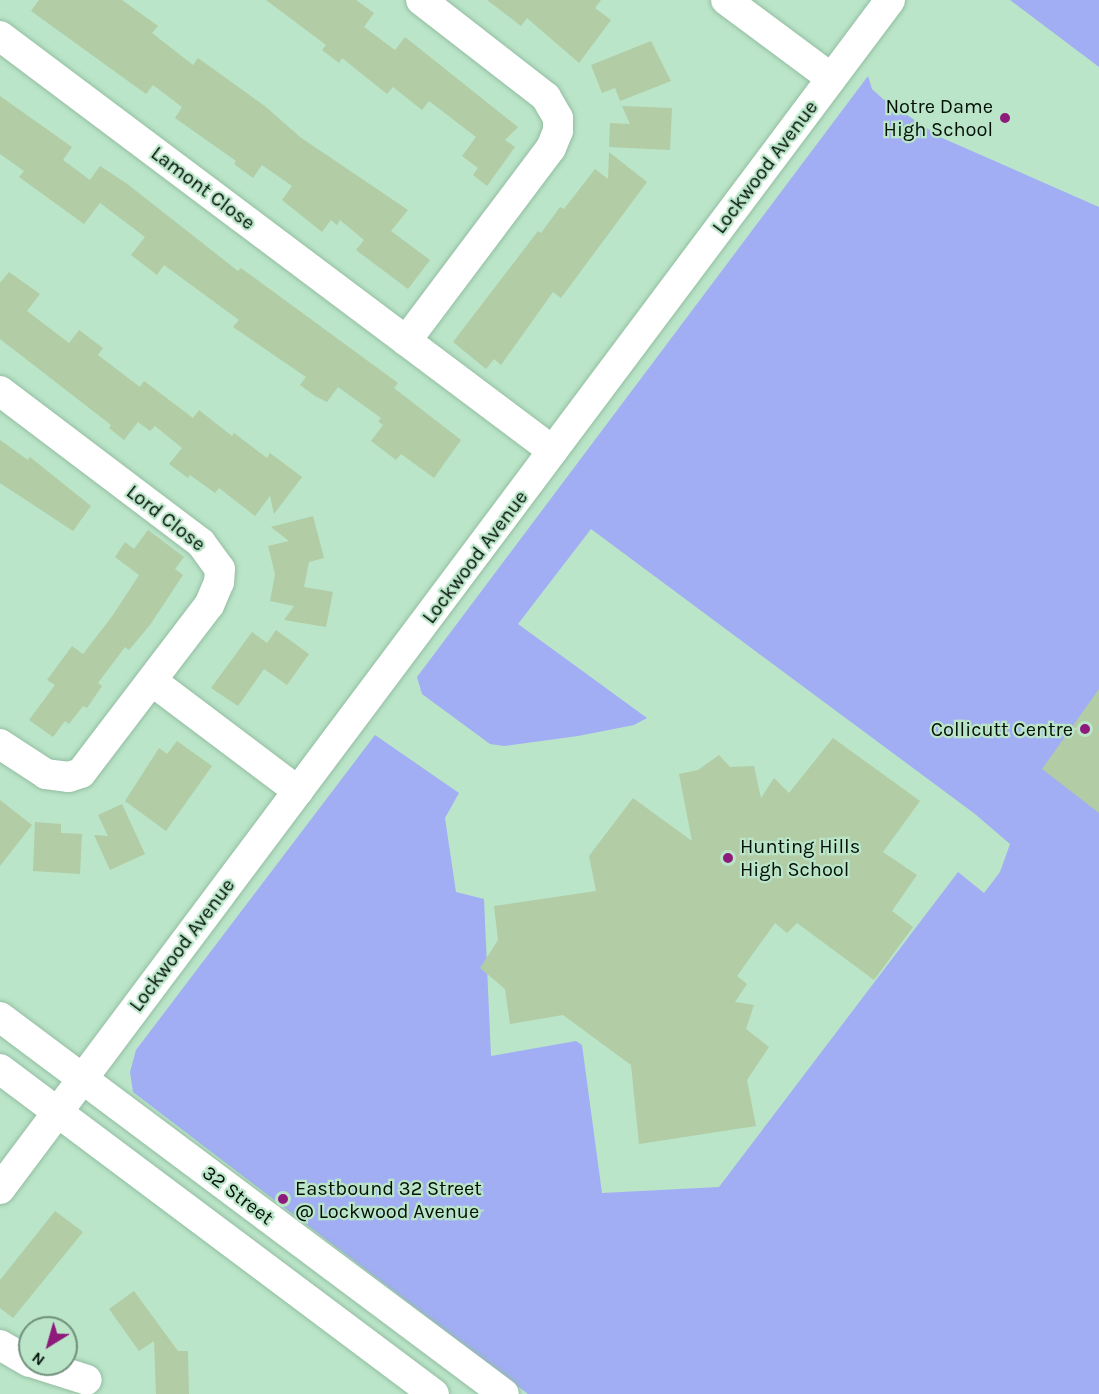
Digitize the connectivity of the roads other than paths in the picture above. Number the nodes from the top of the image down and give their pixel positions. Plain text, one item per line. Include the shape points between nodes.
1 (421, 0) edge
2 (726, 0) edge
3 (890, 0) edge
4 (0, 36) edge
5 (831, 78) junction
6 (406, 341) junction
7 (0, 391) edge
8 (553, 451) junction
9 (152, 681) junction
10 (0, 744) edge
11 (298, 791) junction
12 (0, 1017) edge
13 (0, 1070) edge
14 (81, 1078) junction
15 (56, 1112) junction
16 (0, 1189) edge
17 (0, 1345) edge
18 (18, 1355) edge
19 (74, 1376) edge
20 (87, 1380) dead end
21 (434, 1394) edge
22 (504, 1394) edge

1 - 6 street via 546,97 558,118 558,131 551,148
2 - 5 street
3 - 5 street, Lockwood Avenue
4 - 6 street, Lamont Close
5 - 8 street, Lockwood Avenue
6 - 8 street, Lamont Close
7 - 9 street, Lord Close via 214,556 220,568 216,593
8 - 11 street, Lockwood Avenue
9 - 10 street, Lord Close via 81,773 69,777 45,774
9 - 11 street
11 - 14 street, Lockwood Avenue
12 - 14 street, 32 Street
13 - 15 street
14 - 15 street, Lockwood Avenue
14 - 22 street, 32 Street
15 - 16 street, Lockwood Avenue
15 - 21 street
17 - 18 street
19 - 20 street

